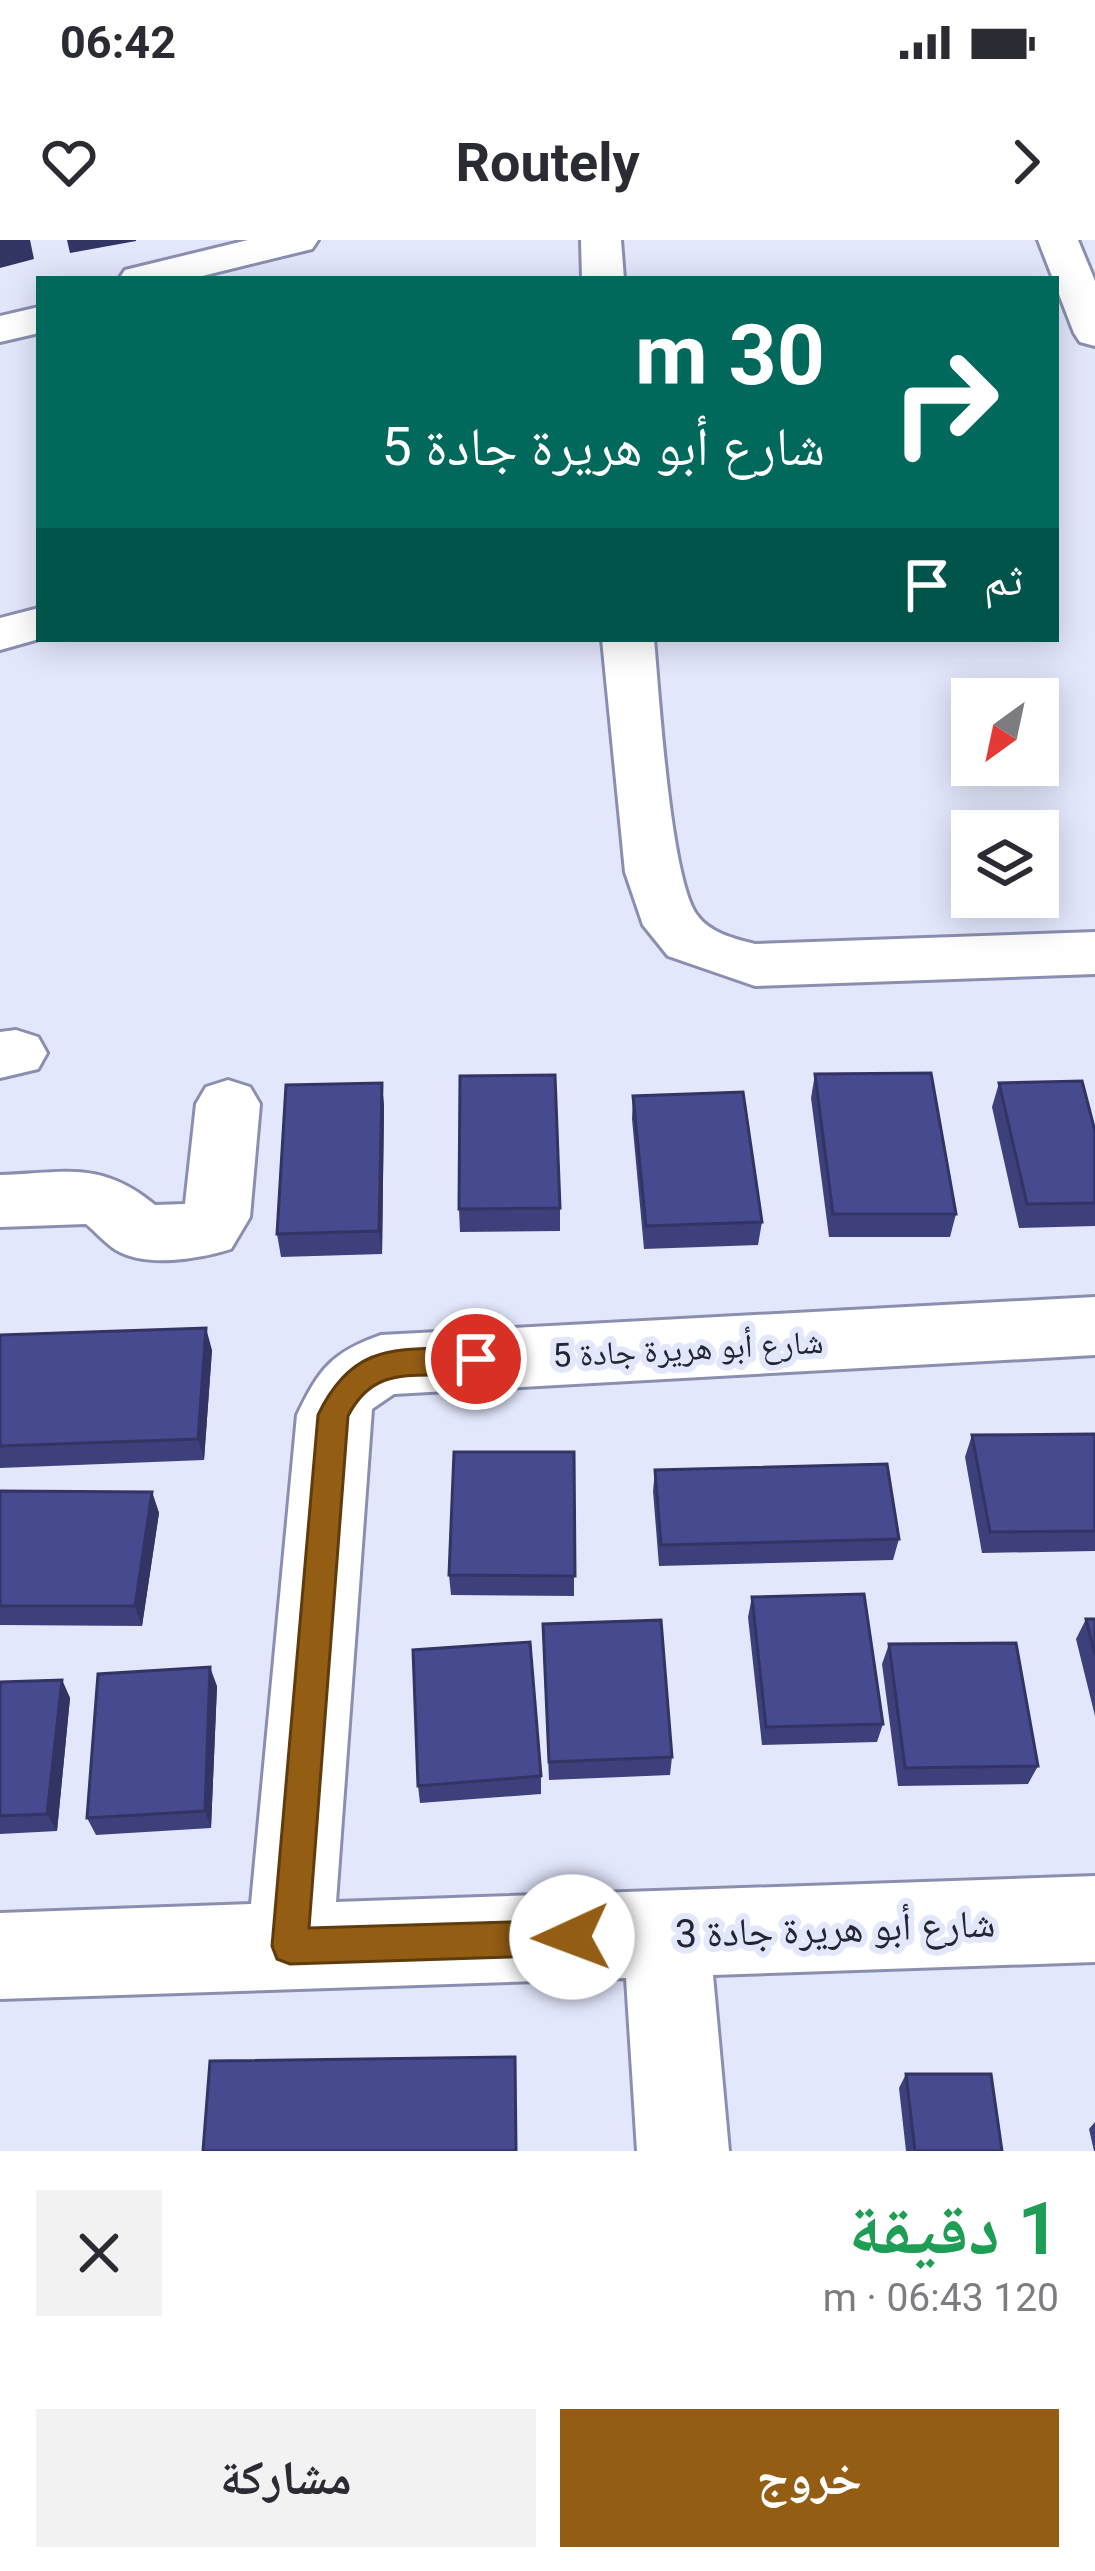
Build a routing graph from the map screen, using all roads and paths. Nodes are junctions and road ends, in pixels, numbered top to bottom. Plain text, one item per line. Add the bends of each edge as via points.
1 (601, 240) edge
2 (1058, 240) edge
3 (316, 244) edge
4 (155, 276) edge
5 (235, 276) edge
6 (603, 276) edge
7 (36, 301) edge
8 (0, 309) edge
9 (36, 321) edge
10 (0, 329) edge
11 (1095, 333) edge
12 (36, 623) edge
13 (0, 634) edge
14 (628, 642) edge
15 (1095, 953) edge
16 (228, 1103) dead end
17 (0, 1201) edge
18 (1095, 1326) edge
19 (1095, 1919) edge
20 (667, 1934) junction
21 (290, 1946) junction
22 (0, 1956) edge
23 (683, 2151) edge

1 - 6 street
2 - 11 street
3 - 4 street
3 - 5 street
7 - 8 street
9 - 10 street
12 - 13 street
14 - 15 street via 655,884 672,925 704,952 754,965
16 - 17 street via 217,1217 207,1229 141,1232 93,1198
18 - 21 street, شارع أبو هريرة جادة 5 via 381,1364 347,1388 333,1415
19 - 20 street, شارع أبو هريرة جادة 3
20 - 21 street, شارع أبو هريرة جادة 3
20 - 23 street
21 - 22 street, شارع أبو هريرة جادة 3

